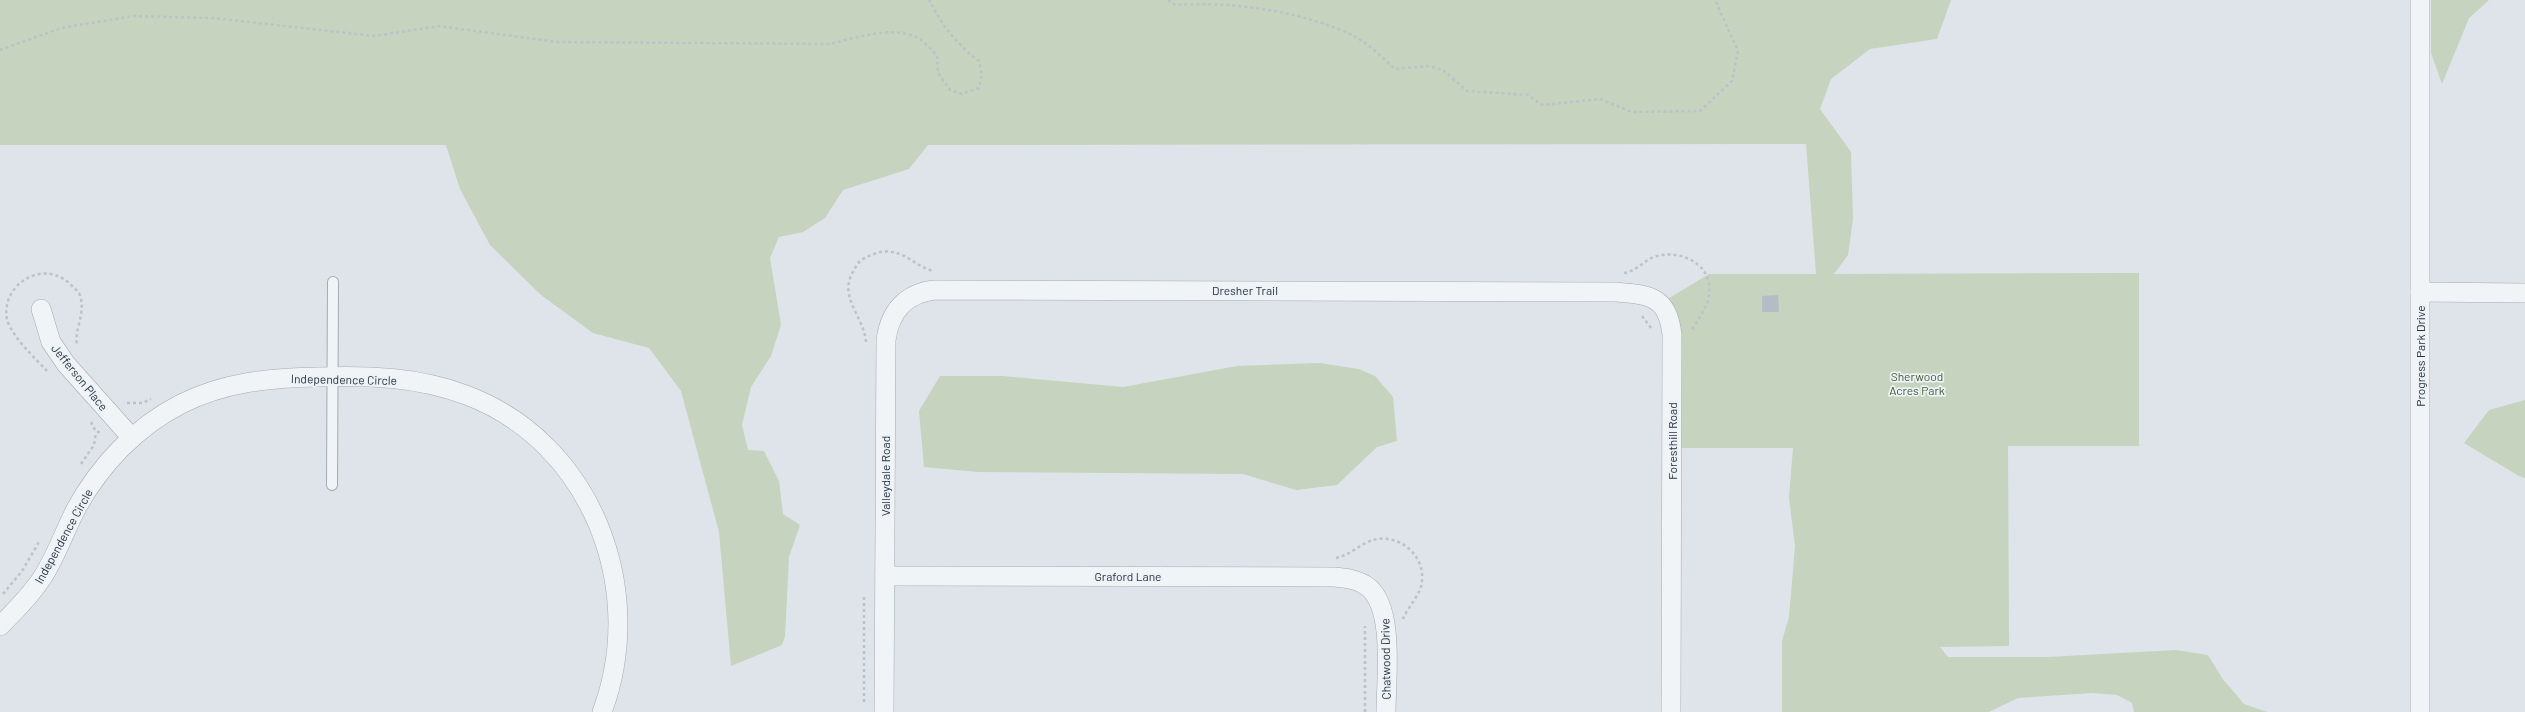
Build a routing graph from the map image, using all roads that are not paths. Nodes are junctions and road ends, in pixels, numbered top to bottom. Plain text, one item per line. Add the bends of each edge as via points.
1 (2420, 0) edge
2 (333, 282) dead end
3 (956, 290) joint
4 (1533, 291) joint
5 (2420, 292) junction
6 (2525, 293) edge
7 (41, 309) dead end
8 (333, 376) junction
9 (132, 438) junction
10 (332, 485) dead end
11 (885, 576) junction
12 (1369, 588) joint
13 (0, 626) edge
14 (602, 712) edge
15 (884, 712) edge
16 (1386, 712) edge
17 (1671, 712) edge
18 (2420, 712) edge

1 - 5 street, Progress Park Drive
2 - 8 lane
3 - 4 street, Dresher Trail
3 - 11 street, Valleydale Road via 925,291 908,298 895,311 887,330
4 - 17 street, Foresthill Road via 1616,292 1650,296 1661,303 1671,323
5 - 6 street
5 - 18 street, Progress Park Drive
7 - 9 street, Jefferson Place via 51,342 66,364
8 - 9 street, Independence Circle via 269,378 223,387 181,404
8 - 10 lane
8 - 14 street, Independence Circle via 433,384 467,395 532,434 567,470 587,499 605,538 617,590 617,660
9 - 13 street, Independence Circle via 111,458 86,492 41,579
11 - 12 street, Graford Lane via 1333,577 1353,580
11 - 15 street, Valleydale Road
12 - 16 street, Chatwood Drive via 1380,602 1383,611

